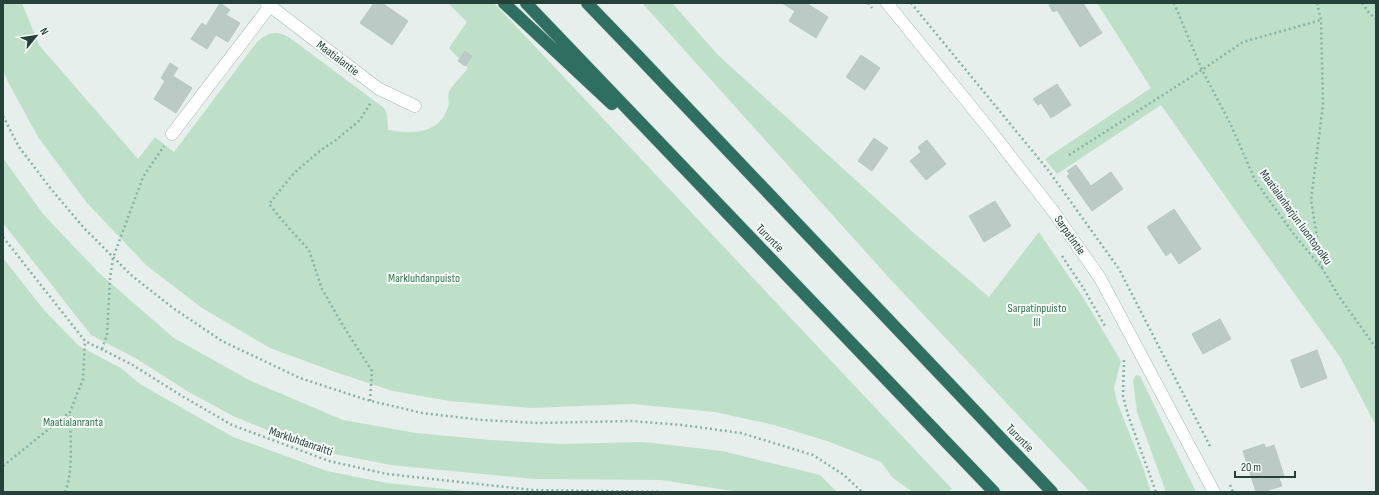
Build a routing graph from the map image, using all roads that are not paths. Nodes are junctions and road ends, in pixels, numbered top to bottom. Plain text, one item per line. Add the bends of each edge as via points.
1 (504, 3) edge
2 (526, 3) edge
3 (587, 3) edge
4 (596, 3) edge
5 (887, 3) edge
6 (268, 4) edge
7 (639, 57) junction
8 (415, 106) dead end
9 (172, 134) road end
10 (717, 203) junction
11 (994, 492) edge
12 (1052, 492) edge
13 (1214, 492) edge

1 - 10 highway
2 - 10 highway, Turuntie
3 - 7 highway, Turuntie
4 - 7 highway
5 - 13 main road, Sarpatintie via 1053,210 1100,278
6 - 8 main road, Maatialantie via 379,90
6 - 9 main road
7 - 12 highway, Turuntie
10 - 11 highway, Turuntie

